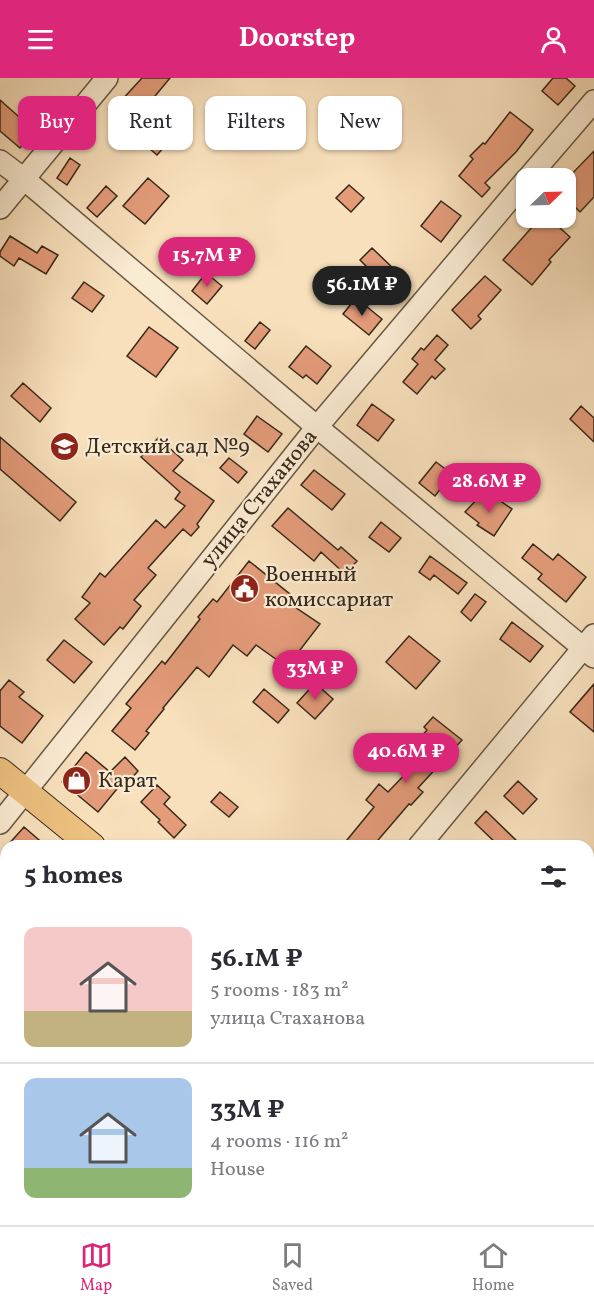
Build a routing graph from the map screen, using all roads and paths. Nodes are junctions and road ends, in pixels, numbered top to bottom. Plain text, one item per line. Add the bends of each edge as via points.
1 (108, 78) edge
2 (594, 101) edge
3 (0, 162) edge
4 (536, 168) edge
5 (24, 179) junction
6 (516, 192) edge
7 (0, 208) edge
8 (317, 428) junction
9 (591, 647) edge
10 (0, 771) edge
11 (26, 793) junction
12 (0, 823) edge
13 (85, 840) edge
14 (424, 840) edge

1 - 5 street
2 - 4 street, улица Стаханова
3 - 5 street
5 - 7 street
5 - 8 street
6 - 8 street, улица Стаханова
8 - 9 street
8 - 11 street, улица Стаханова
9 - 14 street
10 - 11 main road
11 - 12 street, улица Стаханова
11 - 13 main road

